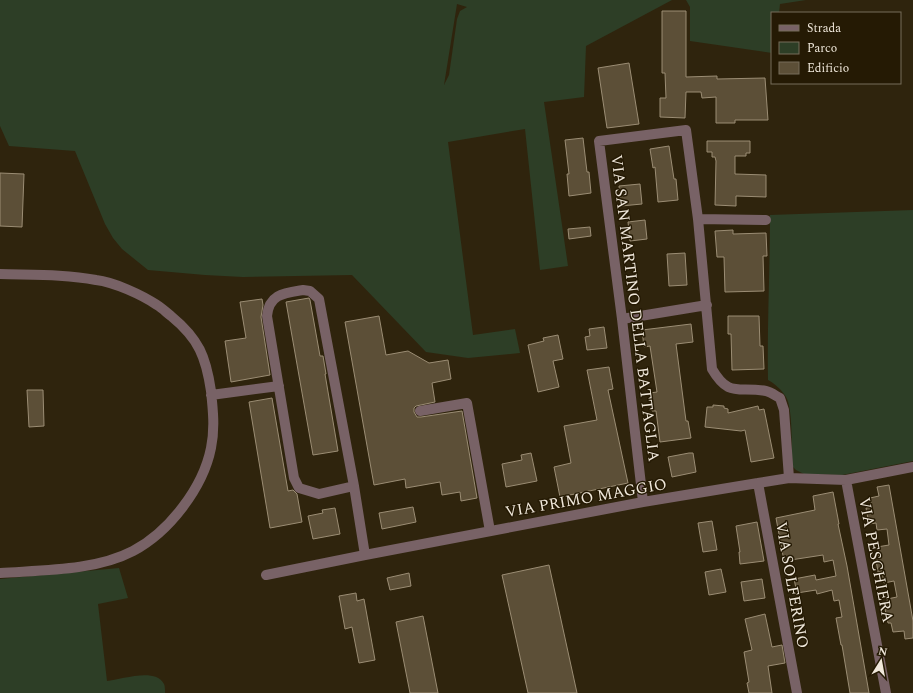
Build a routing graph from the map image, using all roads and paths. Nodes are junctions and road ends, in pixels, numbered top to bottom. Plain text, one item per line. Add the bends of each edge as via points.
1 (698, 219) junction
2 (766, 220) dead end
3 (0, 274) edge
4 (707, 305) junction
5 (622, 319) junction
6 (279, 386) junction
7 (211, 395) junction
8 (420, 411) dead end
9 (913, 467) edge
10 (789, 478) junction
11 (846, 480) junction
12 (758, 483) junction
13 (354, 486) junction
14 (644, 502) junction
15 (490, 531) junction
16 (366, 554) junction
17 (0, 573) edge
18 (266, 575) dead end
19 (797, 693) edge
20 (886, 693) edge

1 - 2 street
1 - 4 street
1 - 5 street, VIA SAN MARTINO DELLA BATTAGLIA via 686,130 599,141
3 - 7 street via 98,280 128,290 158,305 192,335 202,354
4 - 5 street
4 - 10 street via 712,369 719,381 731,389 767,391 780,398 784,410
5 - 14 street, VIA SAN MARTINO DELLA BATTAGLIA
6 - 7 street
6 - 13 street via 294,478 299,488 319,494
6 - 13 street via 267,316 268,307 275,298 287,292 310,291 318,299
7 - 17 street via 214,421 211,448 204,470 181,510 170,523 132,551 109,560 81,567
8 - 15 street via 467,403
9 - 11 street, VIA PRIMO MAGGIO
10 - 11 street, VIA PRIMO MAGGIO
10 - 12 street, VIA PRIMO MAGGIO
11 - 20 street, VIA PESCHIERA
12 - 14 street, VIA PRIMO MAGGIO
12 - 19 street, VIA SOLFERINO
13 - 16 street
14 - 15 street, VIA PRIMO MAGGIO
15 - 16 street, VIA PRIMO MAGGIO
16 - 18 street, VIA PRIMO MAGGIO

